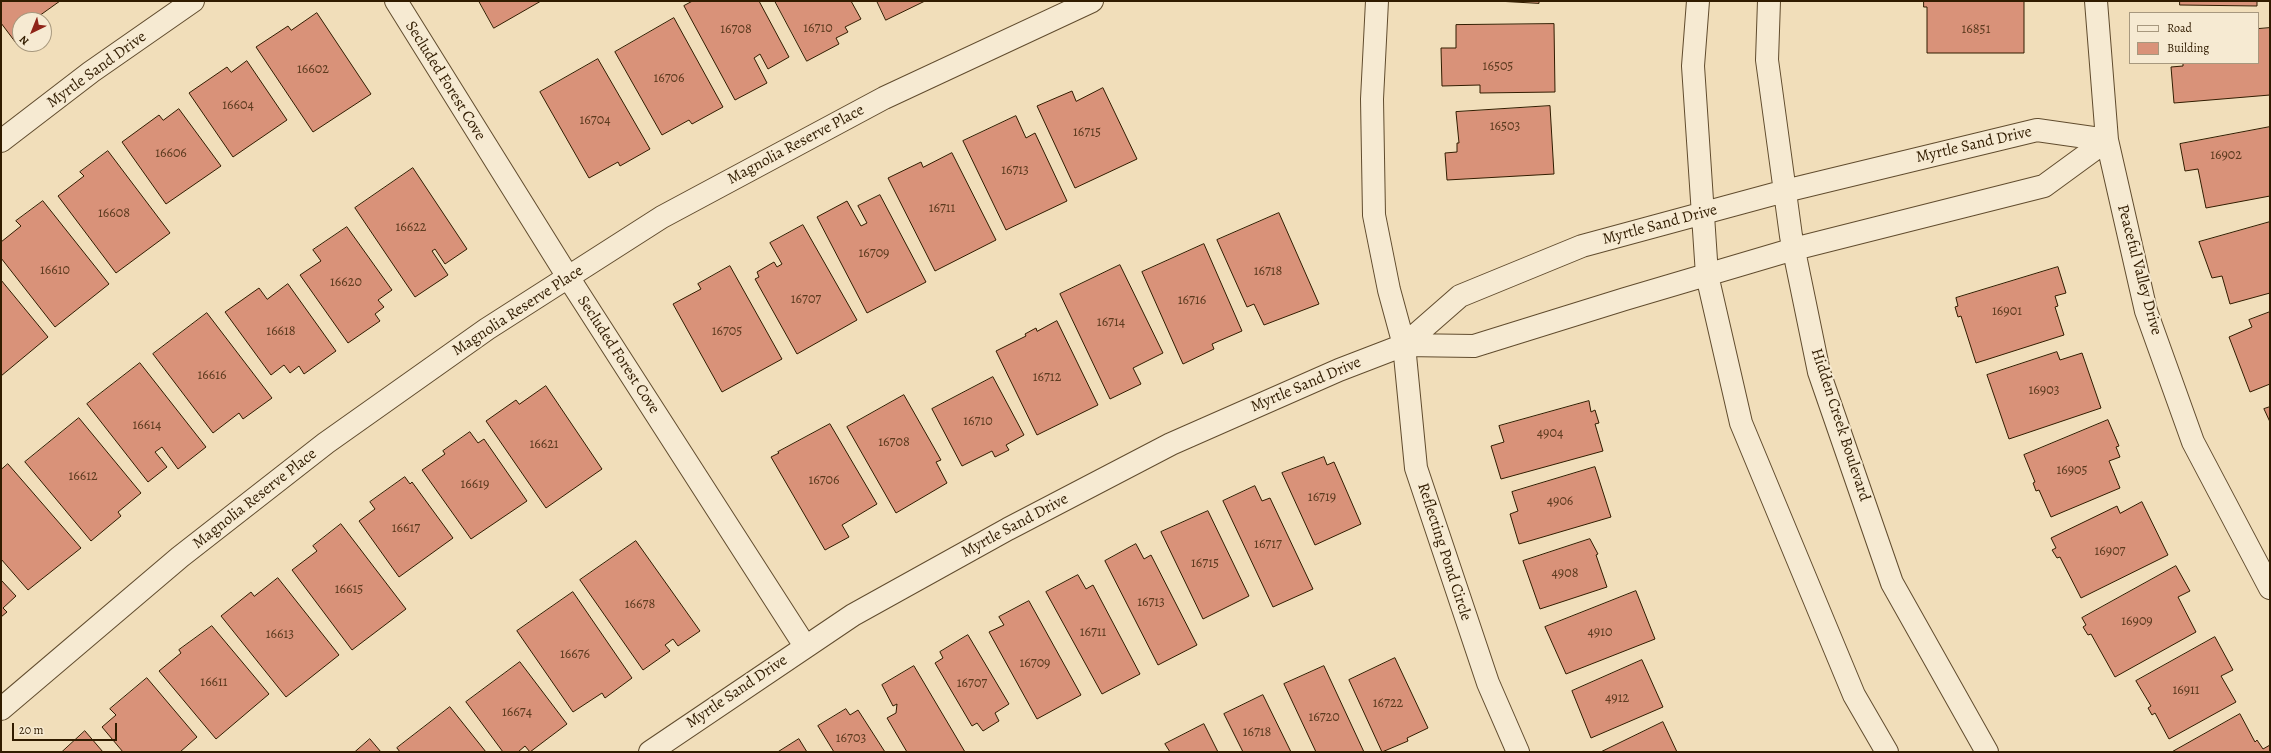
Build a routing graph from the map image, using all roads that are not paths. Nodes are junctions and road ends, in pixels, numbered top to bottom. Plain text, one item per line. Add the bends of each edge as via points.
1 (193, 1) edge
2 (396, 1) edge
3 (1092, 1) edge
4 (1377, 1) edge
5 (1698, 1) edge
6 (1769, 1) edge
7 (2096, 1) edge
8 (2107, 140) junction
9 (1, 141) edge
10 (1785, 191) junction
11 (1703, 214) junction
12 (1794, 249) junction
13 (1707, 275) junction
14 (568, 277) junction
15 (1404, 344) junction
16 (2270, 588) edge
17 (805, 646) junction
18 (1, 709) edge
19 (650, 752) edge
20 (1518, 752) edge
21 (1887, 752) edge
22 (1987, 752) edge

1 - 9 street, Myrtle Sand Drive via 92,72
2 - 14 street, Secluded Forest Cove
3 - 14 street, Magnolia Reserve Place via 884,98 662,217
4 - 15 street via 1372,100 1374,215 1389,290
5 - 11 street via 1693,66
6 - 10 street, Hidden Creek Boulevard via 1766,60
7 - 8 street, Peaceful Valley Drive
8 - 10 street, Myrtle Sand Drive via 2037,130
8 - 12 street, Myrtle Sand Drive via 2044,186
8 - 16 street, Peaceful Valley Drive via 2146,311 2193,442
10 - 11 street, Myrtle Sand Drive
10 - 12 street, Hidden Creek Boulevard
11 - 13 street
11 - 15 street, Myrtle Sand Drive via 1582,246 1460,296
12 - 13 street, Myrtle Sand Drive
12 - 22 street, Hidden Creek Boulevard via 1819,372 1892,583
13 - 15 street, Myrtle Sand Drive via 1474,346
13 - 21 street via 1741,423 1854,695
14 - 17 street, Secluded Forest Cove
14 - 18 street, Magnolia Reserve Place via 487,329 326,443 180,557
15 - 17 street, Myrtle Sand Drive via 1171,444 1008,528 853,615
15 - 20 street, Reflecting Pond Circle via 1416,468 1488,683
17 - 19 street, Myrtle Sand Drive

